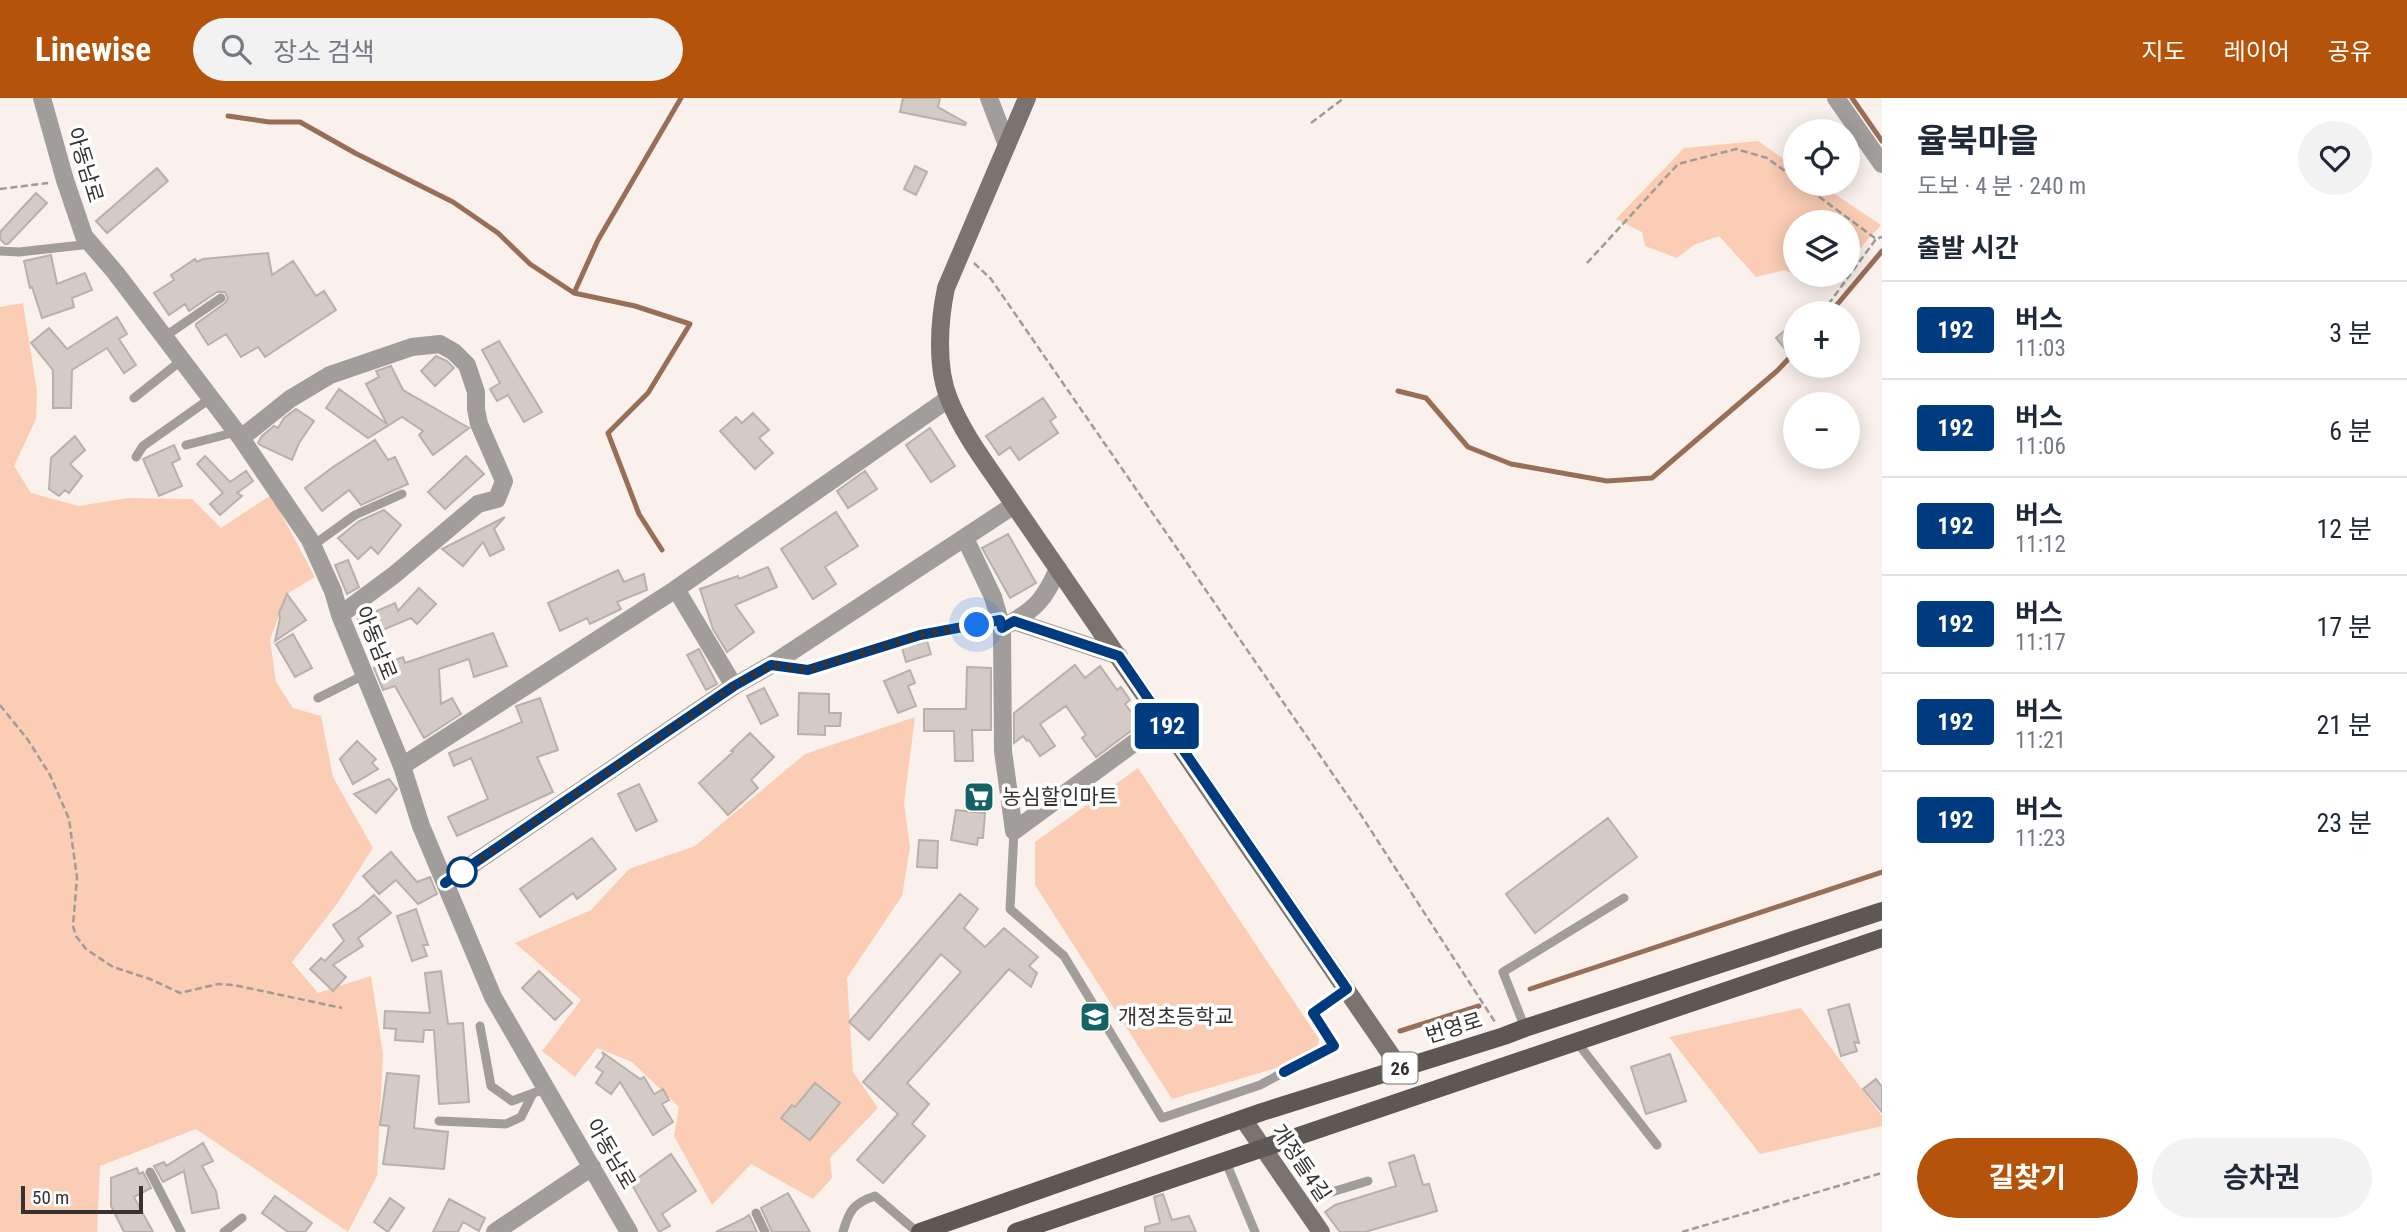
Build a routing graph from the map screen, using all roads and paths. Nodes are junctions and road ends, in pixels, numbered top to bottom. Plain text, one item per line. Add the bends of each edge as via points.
1 (41, 98) edge
2 (989, 98) edge
3 (1027, 98) edge
4 (1344, 98) edge
5 (1836, 98) edge
6 (1311, 123) dead end
7 (1007, 145) junction
8 (1882, 164) edge
9 (1783, 170) edge
10 (65, 180) junction
11 (0, 189) edge
12 (1818, 196) edge
13 (1882, 237) edge
14 (1876, 239) junction
15 (91, 244) junction
16 (0, 251) edge
17 (961, 251) junction
18 (1587, 263) dead end
19 (220, 298) dead end
20 (1831, 301) edge
21 (164, 337) junction
22 (182, 360) junction
23 (134, 398) dead end
24 (211, 398) junction
25 (948, 399) junction
26 (239, 435) junction
27 (186, 445) dead end
28 (136, 457) dead end
29 (402, 494) dead end
30 (1014, 505) junction
31 (965, 538) junction
32 (312, 546) junction
33 (1058, 569) junction
34 (676, 589) junction
35 (340, 615) junction
36 (1006, 623) junction
37 (1119, 656) junction
38 (771, 665) junction
39 (364, 675) junction
40 (734, 686) junction
41 (318, 698) dead end
42 (0, 705) edge
43 (1164, 721) junction
44 (402, 766) junction
45 (1014, 831) junction
46 (445, 883) junction
47 (1625, 898) dead end
48 (1882, 911) edge
49 (1882, 938) edge
50 (1347, 989) junction
51 (342, 1008) dead end
52 (480, 1026) dead end
53 (1525, 1028) junction
54 (1504, 1036) junction
55 (1577, 1041) junction
56 (1400, 1068) junction
57 (540, 1090) junction
58 (1243, 1119) junction
59 (439, 1121) dead end
60 (1284, 1140) junction
61 (1657, 1145) dead end
62 (1262, 1147) junction
63 (1225, 1160) junction
64 (592, 1167) junction
65 (150, 1171) dead end
66 (1882, 1174) edge
67 (1368, 1181) dead end
68 (756, 1213) dead end
69 (242, 1218) dead end
70 (181, 1232) edge
71 (224, 1232) edge
72 (495, 1232) edge
73 (629, 1232) edge
74 (765, 1232) edge
75 (843, 1232) edge
76 (918, 1232) edge
77 (1016, 1232) edge
78 (1255, 1232) edge
79 (1321, 1232) edge
80 (1682, 1232) edge

1 - 10 street, 아동남로
2 - 7 street
3 - 7 street
4 - 6 path
5 - 8 street
7 - 17 street
9 - 18 path via 1767,158 1736,149 1678,164
10 - 11 path
10 - 15 street, 아동남로
12 - 14 path
13 - 14 path
14 - 20 path
15 - 16 lane
15 - 21 street, 아동남로
17 - 25 street via 940,316
17 - 54 path via 991,279 1359,812
19 - 21 lane
21 - 22 street, 아동남로
22 - 23 lane
22 - 24 street, 아동남로
24 - 26 street, 아동남로
24 - 28 lane via 143,446
25 - 30 street
25 - 34 street
26 - 27 lane
26 - 32 street, 아동남로
26 - 35 street via 330,375 412,347 440,344 467,365 479,424 504,481 497,499 478,505
29 - 32 lane via 355,515
30 - 31 street
30 - 33 street
31 - 36 street
31 - 38 street
32 - 35 street, 아동남로
33 - 36 street via 1048,592 1030,612
33 - 37 street
34 - 40 street
34 - 44 street
35 - 39 street, 아동남로
36 - 37 street
36 - 38 lane via 920,635 808,670
36 - 45 street via 1003,751
37 - 43 street
38 - 40 street
39 - 41 lane
39 - 44 street, 아동남로
40 - 46 street
42 - 51 path via 50,775 69,819 77,878 73,926 86,949 113,967 180,993 234,985
43 - 45 street
43 - 50 street
44 - 46 street, 아동남로
45 - 50 lane via 1010,909 1064,957 1162,1118 1260,1085 1334,1046 1313,1013
46 - 57 street, 아동남로
47 - 53 lane via 1503,972
48 - 53 main road, 번영로 / 26
49 - 55 main road, 26
50 - 56 street
52 - 57 lane via 491,1086 512,1101
53 - 54 main road, 번영로 / 26
54 - 56 main road, 번영로 / 26
55 - 60 main road, 26
55 - 61 lane
56 - 58 main road, 번영로 / 26
57 - 59 lane via 521,1117 506,1124
57 - 64 street, 아동남로
58 - 62 street, 개정들4길
58 - 76 main road, 번영로 / 26
60 - 62 main road, 26
60 - 67 lane via 1322,1195
62 - 63 main road, 26
62 - 79 street, 개정들4길
63 - 77 main road, 26
63 - 78 lane
64 - 72 street
64 - 73 street, 아동남로
65 - 70 lane
66 - 80 path
68 - 74 lane
69 - 71 lane
75 - 76 lane via 858,1202 875,1196

